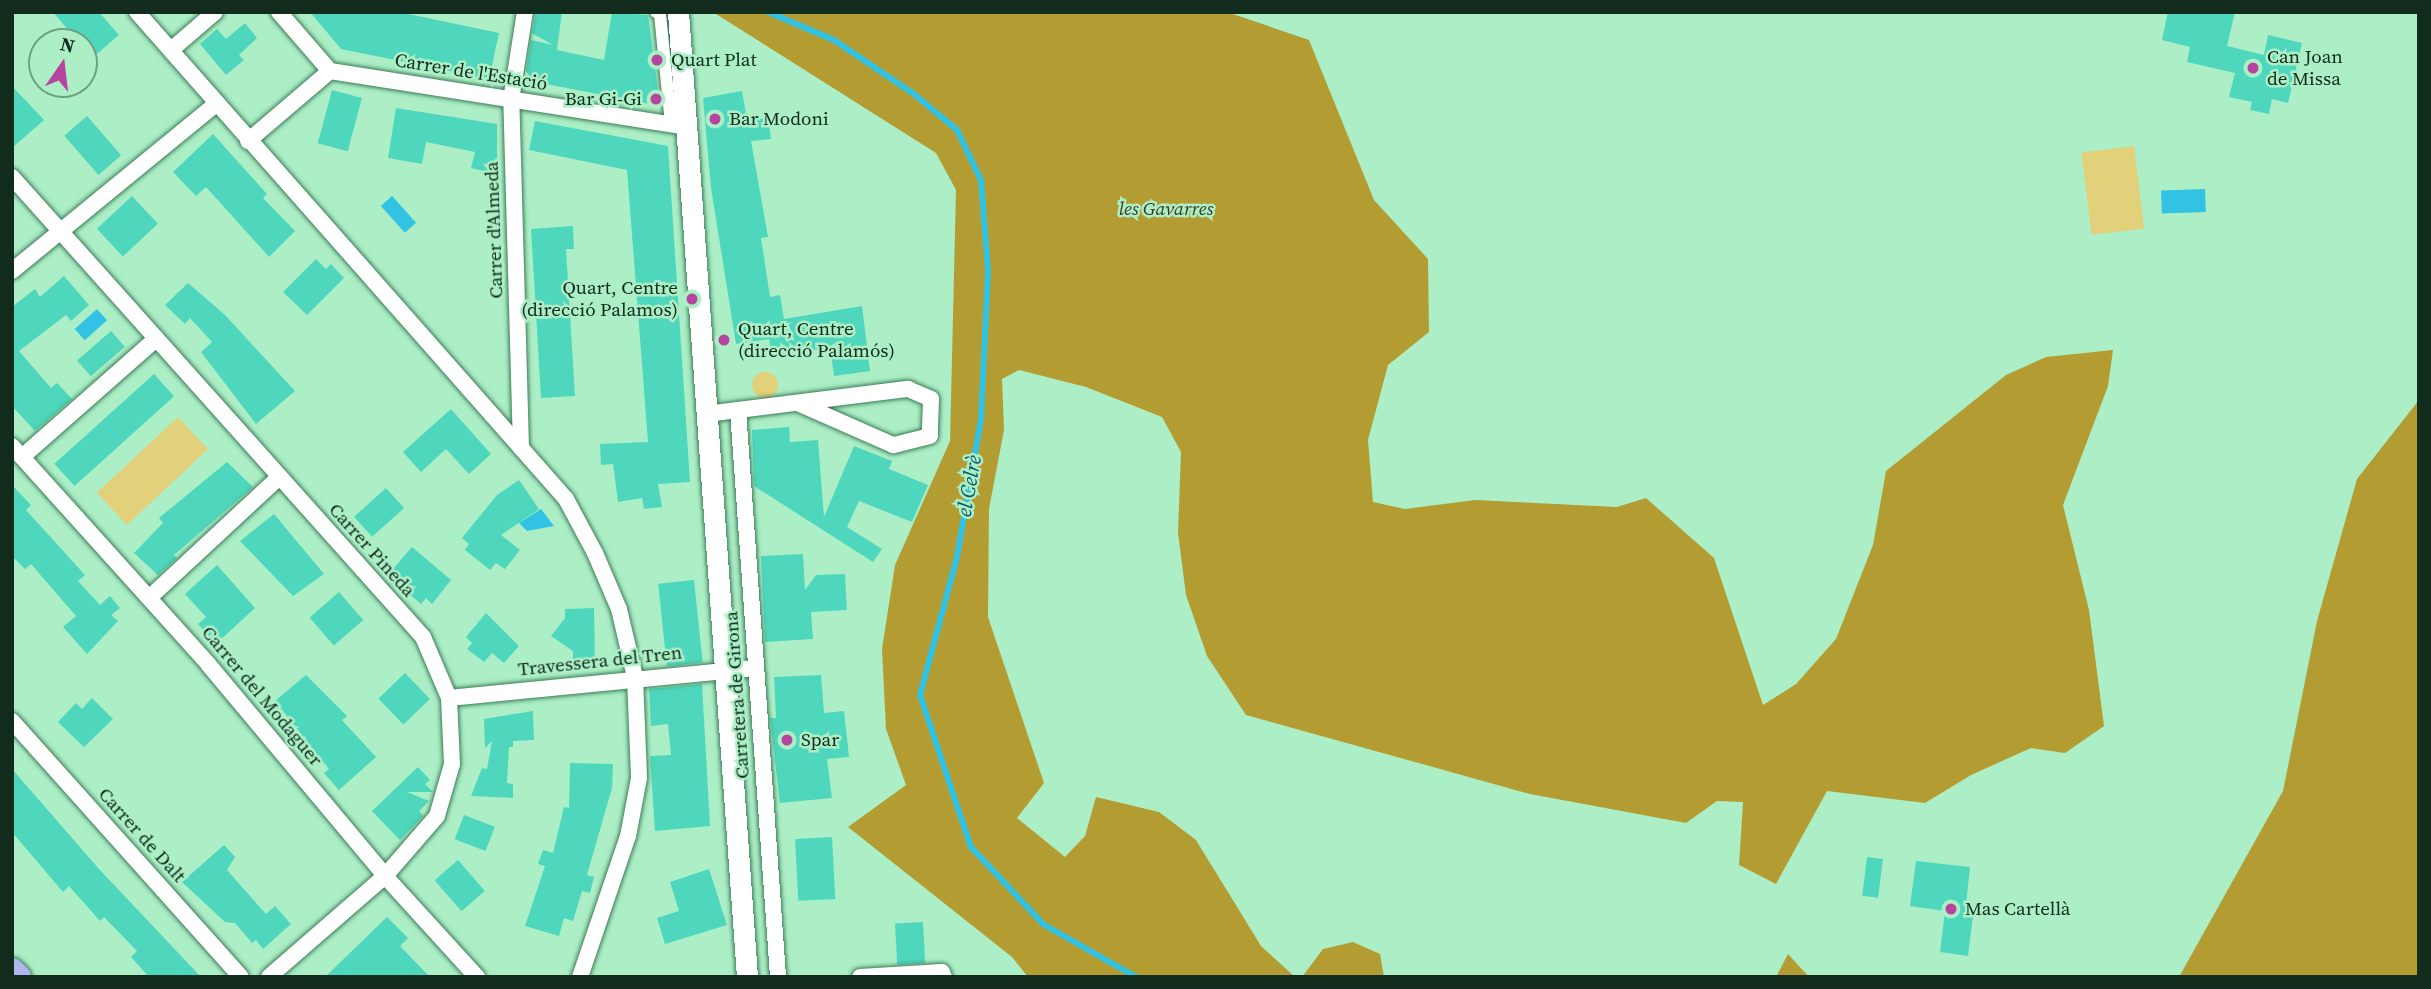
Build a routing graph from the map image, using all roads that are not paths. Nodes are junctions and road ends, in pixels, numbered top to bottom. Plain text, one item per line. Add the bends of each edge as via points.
1 (137, 12) edge
2 (215, 12) edge
3 (279, 12) edge
4 (525, 12) edge
5 (656, 12) edge
6 (678, 12) edge
7 (171, 50) junction
8 (330, 71) junction
9 (511, 100) junction
10 (217, 103) junction
11 (679, 126) junction
12 (248, 141) junction
13 (12, 177) edge
14 (60, 231) junction
15 (12, 271) edge
16 (156, 339) junction
17 (800, 404) junction
18 (738, 410) junction
19 (706, 414) junction
20 (521, 448) junction
21 (17, 451) edge
22 (279, 477) junction
23 (149, 598) junction
24 (756, 668) junction
25 (725, 670) junction
26 (635, 677) junction
27 (449, 698) junction
28 (12, 721) edge
29 (385, 876) junction
30 (12, 970) edge
31 (943, 975) edge
32 (19, 977) edge
33 (241, 977) edge
34 (269, 977) edge
35 (477, 977) edge
36 (580, 977) edge
37 (747, 977) edge
38 (778, 977) edge
39 (860, 977) edge

1 - 7 street
2 - 7 street
3 - 8 street
4 - 9 street, Carrer d'Almeda
5 - 11 street via 660,13
6 - 11 main road
7 - 10 street
8 - 9 street, Carrer de l'Estació
8 - 12 street
9 - 11 street, Carrer de l'Estació
9 - 20 street, Carrer d'Almeda
10 - 12 street
10 - 14 street
11 - 19 main road
12 - 20 street
13 - 14 street, Carrer Pineda
14 - 15 street
14 - 16 street, Carrer Pineda
16 - 21 street
16 - 22 street, Carrer Pineda
17 - 17 street via 908,389 931,399 930,436 893,445
17 - 18 street
18 - 19 street
18 - 24 street, Carretera de Girona
19 - 25 main road
20 - 26 street via 566,499 595,553 619,609
21 - 23 street, Carrer del Modaguer
22 - 23 street
22 - 27 street, Carrer Pineda via 423,637
23 - 29 street, Carrer del Modaguer
24 - 25 street, Travessera del Tren
24 - 38 street, Carretera de Girona
25 - 26 street, Travessera del Tren
25 - 37 main road
26 - 27 street, Travessera del Tren
26 - 36 street via 639,778 628,836
27 - 29 street, Carrer Pineda via 452,764 437,816
28 - 33 street, Carrer de Dalt
29 - 34 street, Carrer Pineda
29 - 35 street, Carrer del Modaguer
30 - 32 main road
31 - 39 street

